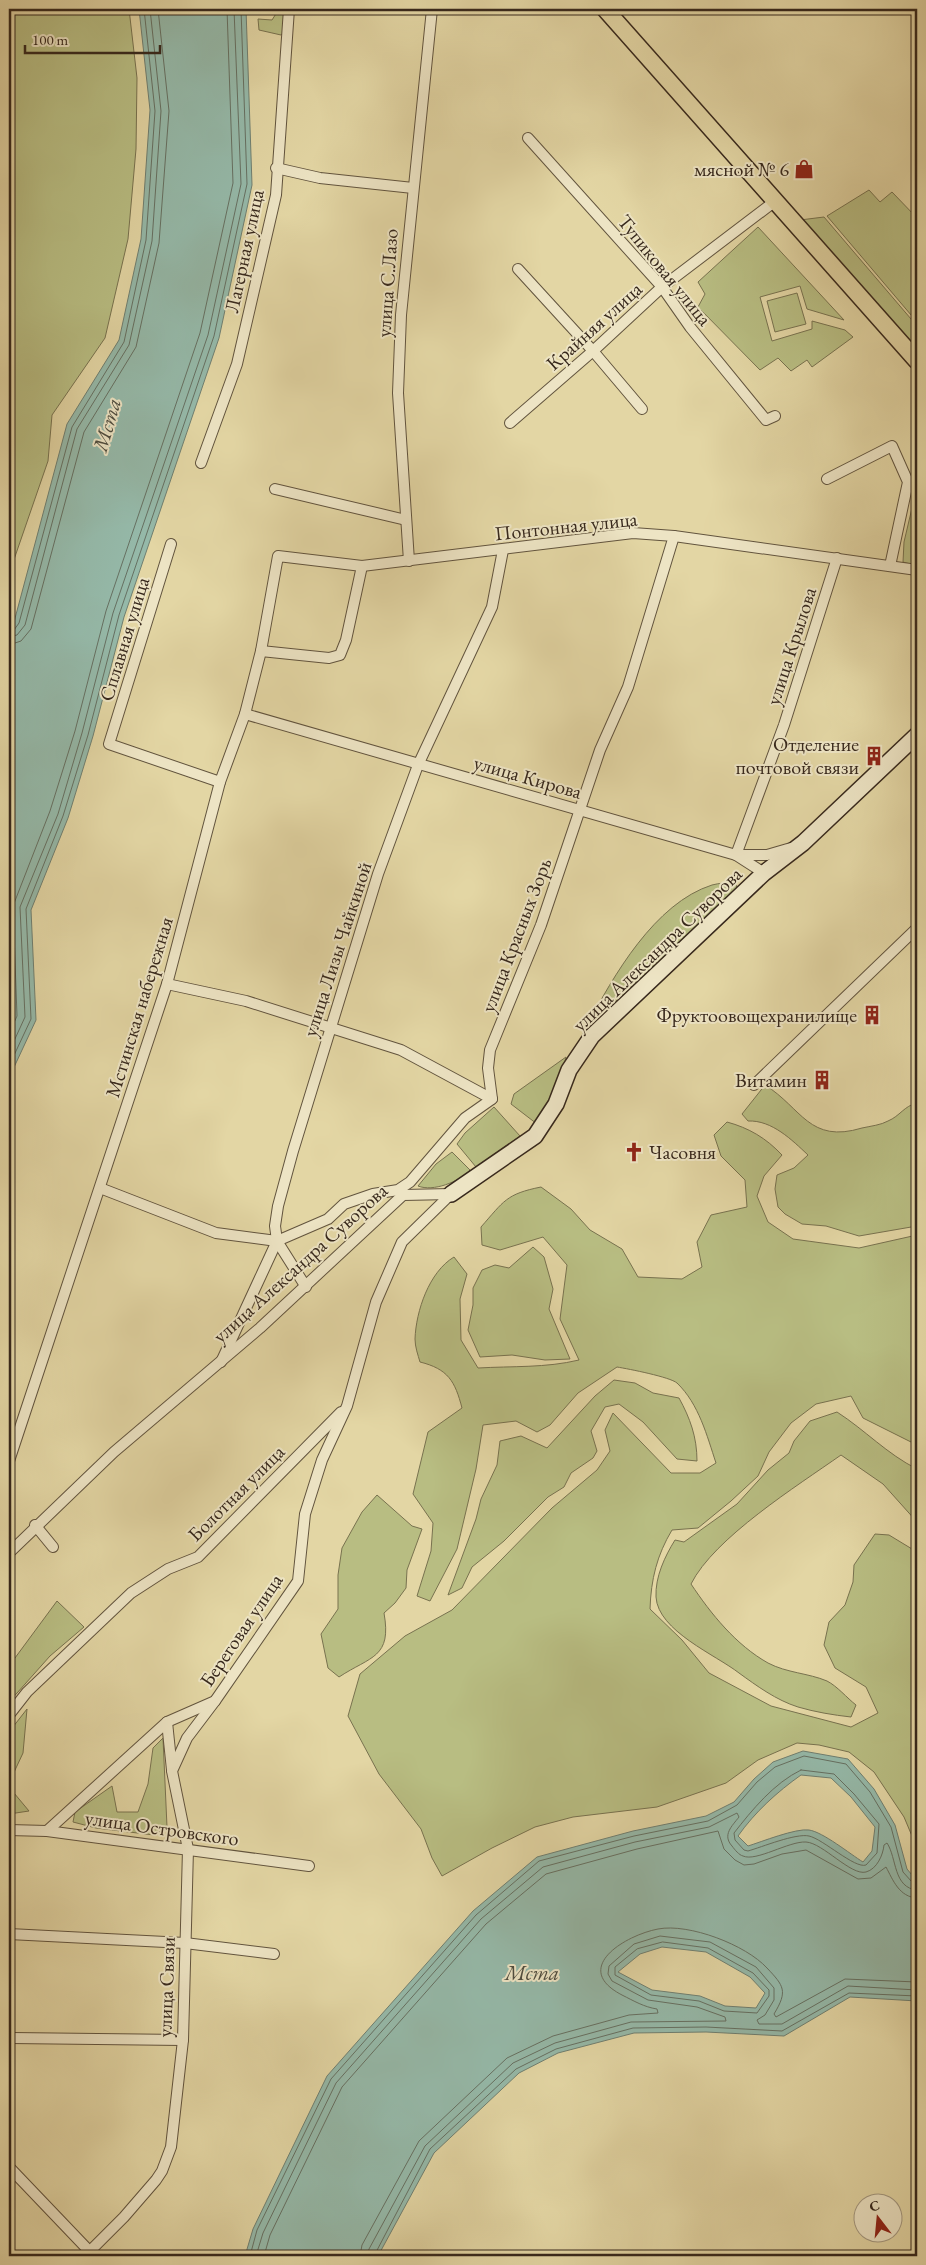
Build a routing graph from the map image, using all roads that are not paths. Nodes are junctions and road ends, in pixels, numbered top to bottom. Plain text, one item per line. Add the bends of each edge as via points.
1 (290, 9) edge
2 (432, 9) edge
3 (605, 9) edge
4 (528, 138) dead end
5 (276, 168) junction
6 (413, 188) junction
7 (774, 202) junction
8 (518, 269) dead end
9 (662, 287) junction
10 (593, 352) junction
11 (917, 361) edge
12 (642, 409) dead end
13 (775, 416) dead end
14 (510, 423) dead end
15 (201, 463) dead end
16 (827, 479) dead end
17 (276, 489) dead end
18 (406, 520) junction
19 (674, 536) junction
20 (171, 544) dead end
21 (503, 550) junction
22 (278, 556) joint
23 (837, 558) junction
24 (409, 561) junction
25 (362, 566) junction
26 (890, 566) junction
27 (917, 570) edge
28 (261, 651) junction
29 (245, 714) junction
30 (917, 735) edge
31 (418, 764) junction
32 (220, 782) junction
33 (581, 811) junction
34 (803, 843) junction
35 (736, 855) junction
36 (764, 873) junction
37 (917, 928) edge
38 (167, 984) junction
39 (330, 1026) junction
40 (754, 1085) dead end
41 (492, 1100) junction
42 (100, 1188) junction
43 (451, 1194) junction
44 (277, 1240) junction
45 (306, 1287) junction
46 (221, 1362) junction
47 (347, 1406) junction
48 (9, 1461) edge
49 (35, 1525) junction
50 (53, 1547) dead end
51 (9, 1552) edge
52 (215, 1701) junction
53 (9, 1715) edge
54 (167, 1722) junction
55 (172, 1771) junction
56 (9, 1830) edge
57 (47, 1831) junction
58 (188, 1849) junction
59 (310, 1866) dead end
60 (9, 1934) edge
61 (185, 1943) junction
62 (274, 1954) dead end
63 (11, 2038) dead end
64 (182, 2040) junction
65 (9, 2167) edge
66 (89, 2255) edge

1 - 5 street, Лагерная улица
2 - 6 street, улица С.Лазо
3 - 7 main road
4 - 9 street, Тупиковая улица
5 - 6 street via 320,178
5 - 15 street, Лагерная улица via 276,195 236,364
6 - 18 street, улица С.Лазо via 401,315 398,393
7 - 9 street, Крайняя улица
7 - 11 main road
8 - 10 street
9 - 10 street, Крайняя улица
9 - 13 street, Тупиковая улица via 690,327 766,420
10 - 12 street
10 - 14 street, Крайняя улица
16 - 26 street via 892,446 908,482
17 - 18 street
18 - 24 street, улица С.Лазо
19 - 21 street, Понтонная улица via 633,533
19 - 23 street, Понтонная улица
19 - 33 street, улица Красных Зорь via 628,687 600,750
20 - 32 street, Сплавная улица via 109,744
21 - 24 street, Понтонная улица
21 - 31 street, улица Лизы Чайкиной via 492,607
22 - 25 street, Понтонная улица
22 - 28 street, Мстинская набережная
23 - 26 street, Понтонная улица
23 - 35 street, улица Крылова via 784,725
24 - 25 street, Понтонная улица
25 - 28 street via 340,655 329,658
26 - 27 street, Понтонная улица
28 - 29 street, Мстинская набережная
29 - 31 street, улица Кирова
29 - 32 street, Мстинская набережная
30 - 34 street, улица Александра Суворова
31 - 33 street, улица Кирова
31 - 39 street, улица Лизы Чайкиной via 378,874
32 - 38 street, Мстинская набережная
33 - 35 street, улица Кирова
33 - 41 street, улица Красных Зорь via 541,925 490,1050 488,1068
34 - 35 street, улица Кирова via 767,854
34 - 36 street, улица Александра Суворова
35 - 36 street
36 - 43 street, улица Александра Суворова via 592,1036 569,1070 556,1104 535,1136
37 - 40 street
38 - 39 street via 246,1001
38 - 42 street, Мстинская набережная
39 - 41 street via 401,1050
39 - 44 street, улица Лизы Чайкиной via 278,1206
41 - 44 street via 466,1118 410,1182 398,1190 344,1204 328,1219
42 - 44 street via 216,1233
42 - 48 street, Мстинская набережная
43 - 45 street, улица Александра Суворова via 403,1195
43 - 47 street, Береговая улица via 402,1242 376,1302
44 - 45 street
44 - 46 street, улица Лизы Чайкиной
45 - 46 street, улица Александра Суворова
46 - 49 street, улица Александра Суворова via 114,1452
47 - 52 street, Береговая улица via 322,1460 305,1514 298,1581
47 - 53 street, Болотная улица via 198,1557 168,1569 131,1593 27,1692
49 - 50 street
49 - 51 street, улица Александра Суворова
52 - 54 street, Береговая улица
52 - 55 street via 187,1738
54 - 55 street, улица Связи
54 - 57 street, Береговая улица
55 - 58 street, улица Связи
56 - 57 street, улица Островского
57 - 58 street, улица Островского
58 - 59 street, улица Островского
58 - 61 street, улица Связи
60 - 61 street
61 - 62 street
61 - 64 street, улица Связи
63 - 64 street
64 - 66 street, улица Связи via 174,2127 162,2171
65 - 66 street

